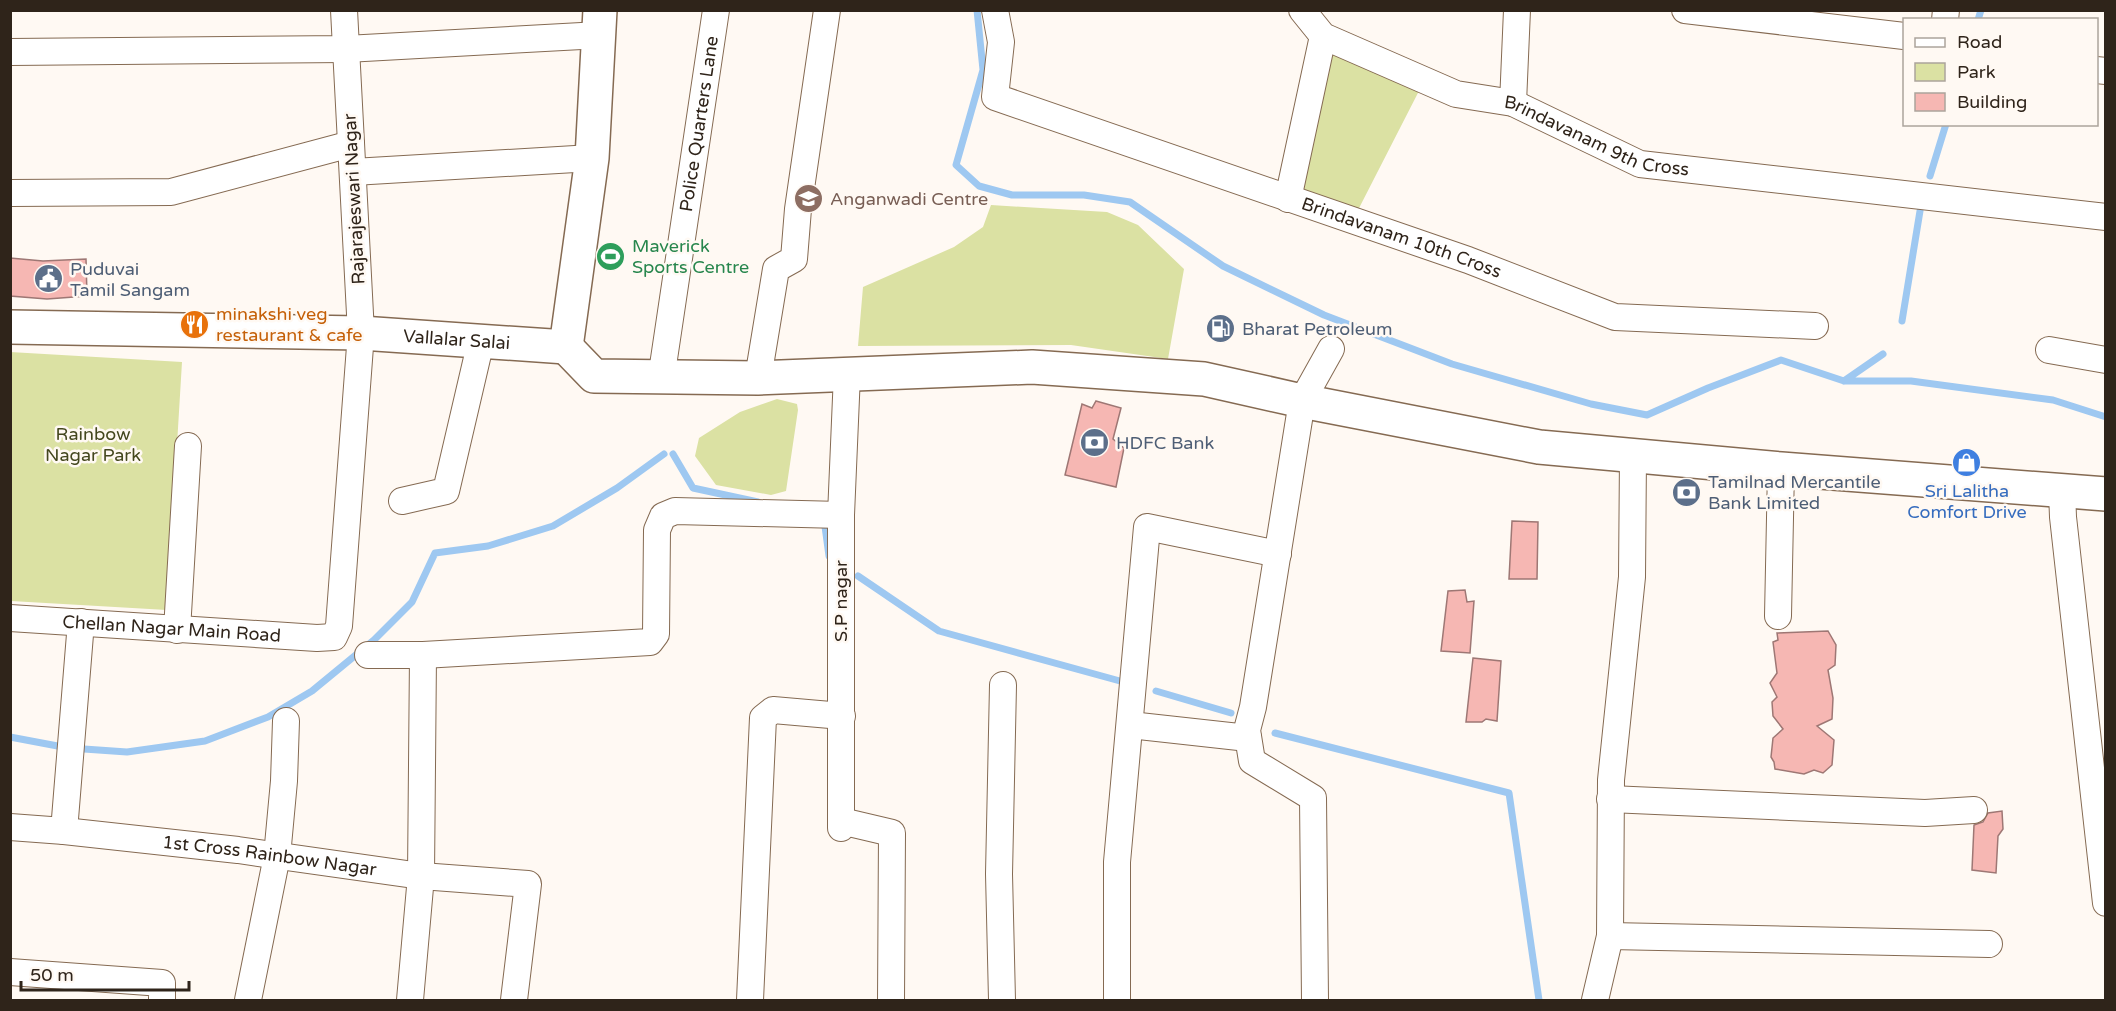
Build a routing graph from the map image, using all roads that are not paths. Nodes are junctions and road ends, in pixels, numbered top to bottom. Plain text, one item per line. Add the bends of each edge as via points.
1 (344, 10) edge
2 (716, 10) edge
3 (827, 10) edge
4 (995, 10) edge
5 (1302, 10) edge
6 (1517, 10) edge
7 (1685, 10) edge
8 (600, 23) edge
9 (1323, 36) junction
10 (1903, 36) edge
11 (346, 49) junction
12 (10, 51) edge
13 (1513, 103) junction
14 (351, 144) junction
15 (592, 158) junction
16 (353, 172) junction
17 (10, 193) edge
18 (1288, 199) junction
19 (2106, 217) edge
20 (1815, 326) dead end
21 (10, 327) edge
22 (361, 333) junction
23 (481, 341) junction
24 (566, 347) junction
25 (1331, 349) dead end
26 (2049, 350) dead end
27 (2106, 360) edge
28 (847, 374) junction
29 (758, 378) junction
30 (661, 379) junction
31 (1302, 401) junction
32 (188, 446) dead end
33 (1633, 456) junction
34 (1781, 469) junction
35 (2062, 490) junction
36 (2106, 494) edge
37 (402, 501) dead end
38 (841, 515) junction
39 (1278, 554) junction
40 (1778, 616) dead end
41 (10, 618) edge
42 (81, 622) junction
43 (177, 630) junction
44 (334, 636) joint
45 (368, 655) dead end
46 (423, 655) junction
47 (1004, 685) dead end
48 (842, 716) junction
49 (286, 721) dead end
50 (1130, 725) junction
51 (1248, 738) junction
52 (1610, 799) junction
53 (1974, 810) dead end
54 (10, 827) edge
55 (64, 831) junction
56 (277, 856) junction
57 (421, 876) junction
58 (2106, 903) edge
59 (1610, 936) junction
60 (1989, 944) dead end
61 (10, 972) edge
62 (162, 1000) edge
63 (248, 1000) edge
64 (410, 1000) edge
65 (514, 1000) edge
66 (750, 1000) edge
67 (891, 1000) edge
68 (1002, 1000) edge
69 (1117, 1000) edge
70 (1315, 1000) edge
71 (1595, 1000) edge

1 - 11 street, Rajarajeswari Nagar
2 - 30 street, Police Quarters Lane
3 - 29 street via 794,259 776,269
4 - 18 street, Brindavanam 10th Cross via 1001,42 995,97
5 - 9 street, Brindavanam 9th Cross
6 - 13 street
7 - 10 street
8 - 11 street
8 - 15 street
9 - 13 street, Brindavanam 9th Cross via 1456,94
9 - 18 street
11 - 12 street
11 - 14 street, Rajarajeswari Nagar
13 - 19 street, Brindavanam 9th Cross via 1640,164
14 - 16 street, Rajarajeswari Nagar
14 - 17 street via 171,192
15 - 16 street
15 - 24 street
16 - 22 street, Rajarajeswari Nagar
18 - 20 street, Brindavanam 10th Cross via 1468,260 1616,317
21 - 22 street, Vallalar Salai
22 - 23 street, Vallalar Salai
22 - 44 street, Rajarajeswari Nagar via 339,626
23 - 24 street, Vallalar Salai
23 - 37 street via 446,491
24 - 30 street via 594,376
25 - 31 street
26 - 27 street
28 - 29 street
28 - 31 street via 1032,367 1204,379
28 - 38 street, S.P nagar
29 - 30 street
31 - 33 street via 1539,447
31 - 39 street
32 - 43 street
33 - 34 street
33 - 52 street via 1632,577
34 - 35 street
34 - 40 street
35 - 36 street
35 - 58 street
38 - 46 street via 675,511 663,516 657,530 656,634 650,642
38 - 48 street, S.P nagar
39 - 50 street via 1147,527
39 - 51 street
41 - 42 street, Chellan Nagar Main Road
42 - 43 street, Chellan Nagar Main Road
42 - 55 street
43 - 44 street, Chellan Nagar Main Road
45 - 46 street
46 - 57 street
47 - 68 street via 999,874
48 - 66 street via 773,710 763,718
48 - 67 street, S.P nagar via 841,824 892,832
49 - 56 street
50 - 51 street
50 - 69 street via 1117,862
51 - 70 street via 1251,761 1312,798
52 - 53 street via 1925,813
52 - 59 street
54 - 55 street, 1st Cross Rainbow Nagar
55 - 56 street, 1st Cross Rainbow Nagar
56 - 57 street, 1st Cross Rainbow Nagar
56 - 63 street
57 - 64 street
57 - 65 street, 1st Cross Rainbow Nagar via 528,884
59 - 60 street
59 - 71 street
61 - 62 street via 162,983

